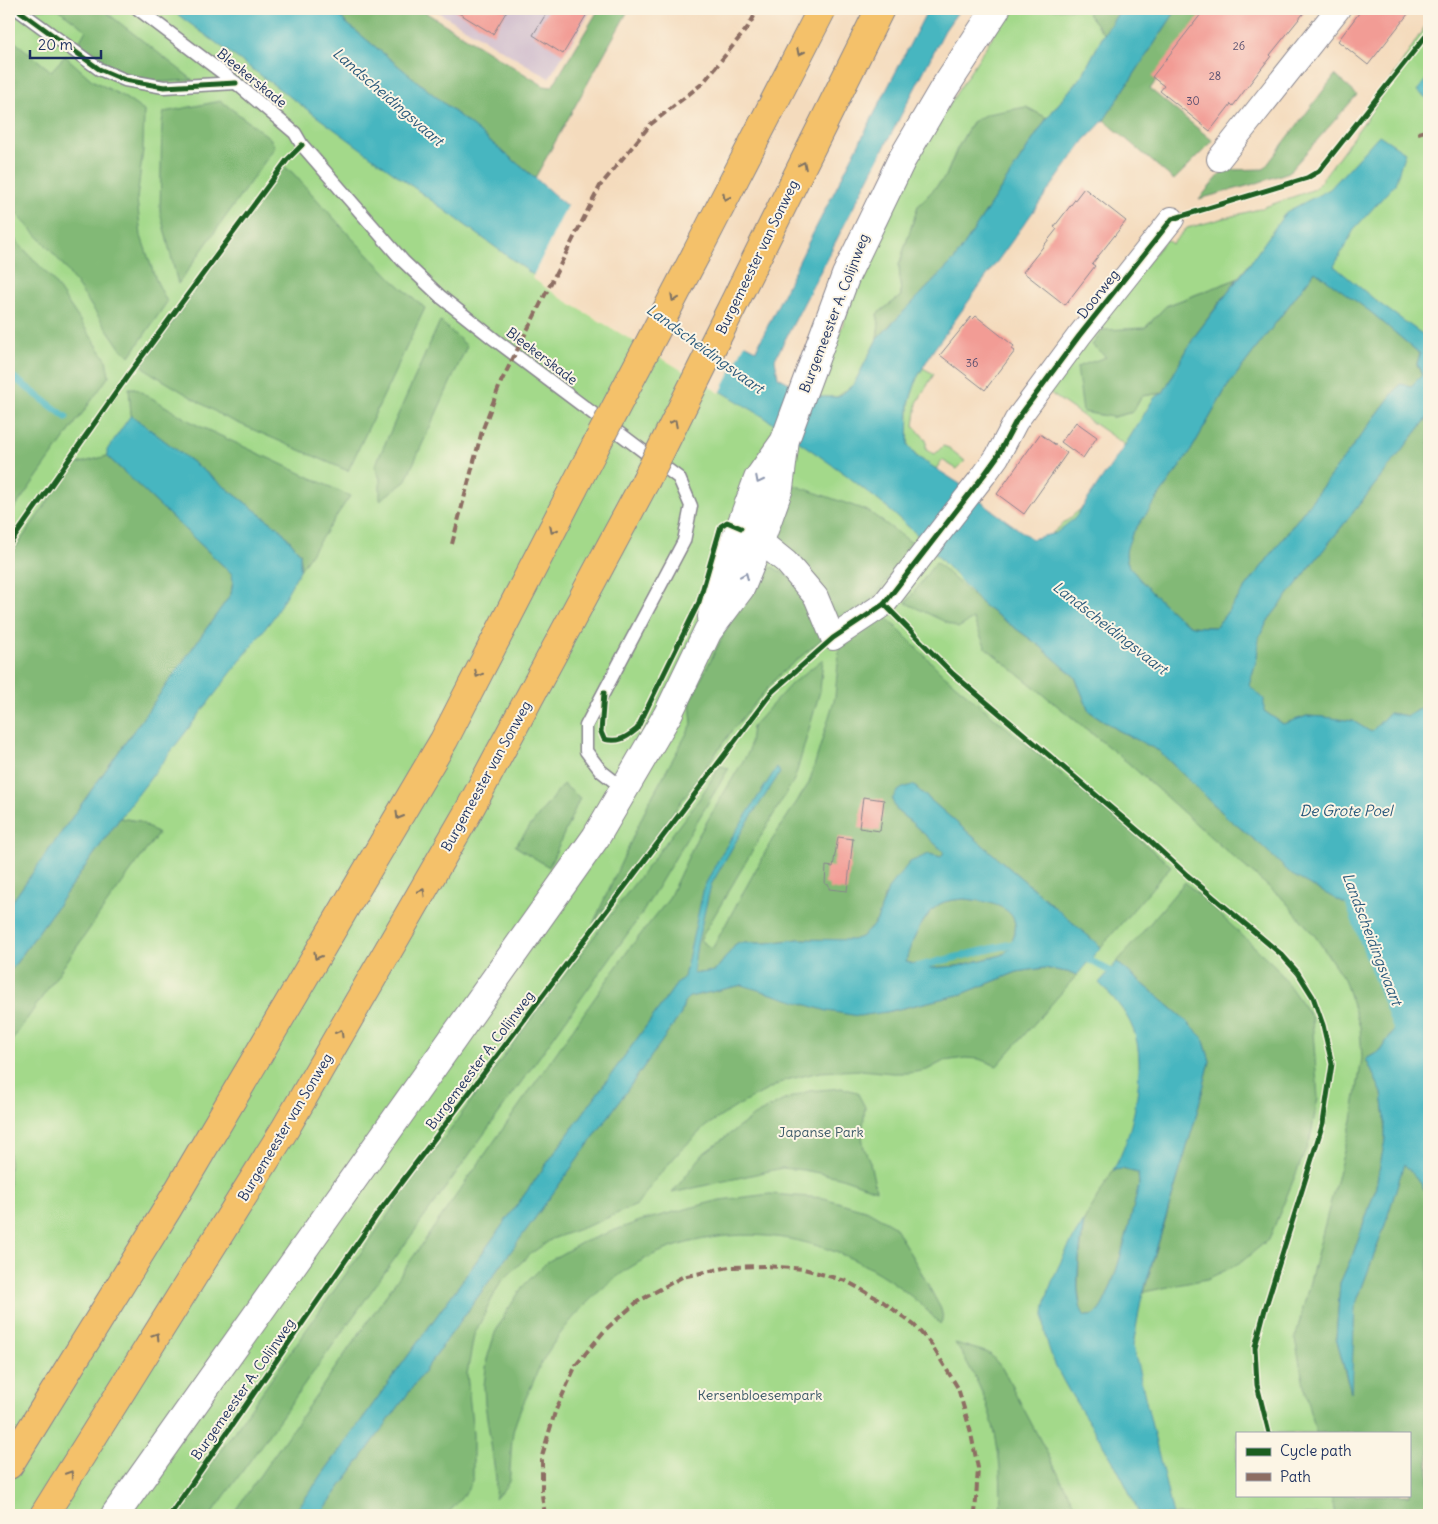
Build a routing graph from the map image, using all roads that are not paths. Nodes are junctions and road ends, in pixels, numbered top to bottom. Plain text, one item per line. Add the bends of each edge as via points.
1 (17, 9) edge
2 (138, 9) edge
3 (822, 9) edge
4 (880, 9) edge
5 (996, 9) edge
6 (1338, 9) edge
7 (236, 83) junction
8 (1219, 160) dead end
9 (1172, 219) dead end
10 (750, 534) junction
11 (624, 789) junction
12 (9, 1465) edge
13 (44, 1515) edge
14 (115, 1515) edge

1 - 7 lane via 98,69 125,80 164,87
2 - 7 lane, Bleekerskade
3 -> 12 highway, bridge via 444,740 168,1208
13 -> 4 highway, Burgemeester van Sonweg, bridge via 285,1129 466,814 645,482
5 - 10 street, Burgemeester A. Colijnweg via 901,161 846,275 786,440 758,479
6 - 8 street
7 - 11 lane, Bleekerskade via 295,133 403,261 441,296 679,478 691,506 684,541 586,726 586,751 601,771
9 - 10 street, Doorweg via 1079,336 1016,421 997,457 884,604 833,638 816,597 786,562
10 - 11 street, Burgemeester A. Colijnweg via 722,577 708,631 668,714
11 - 14 street, Burgemeester A. Colijnweg via 565,882

